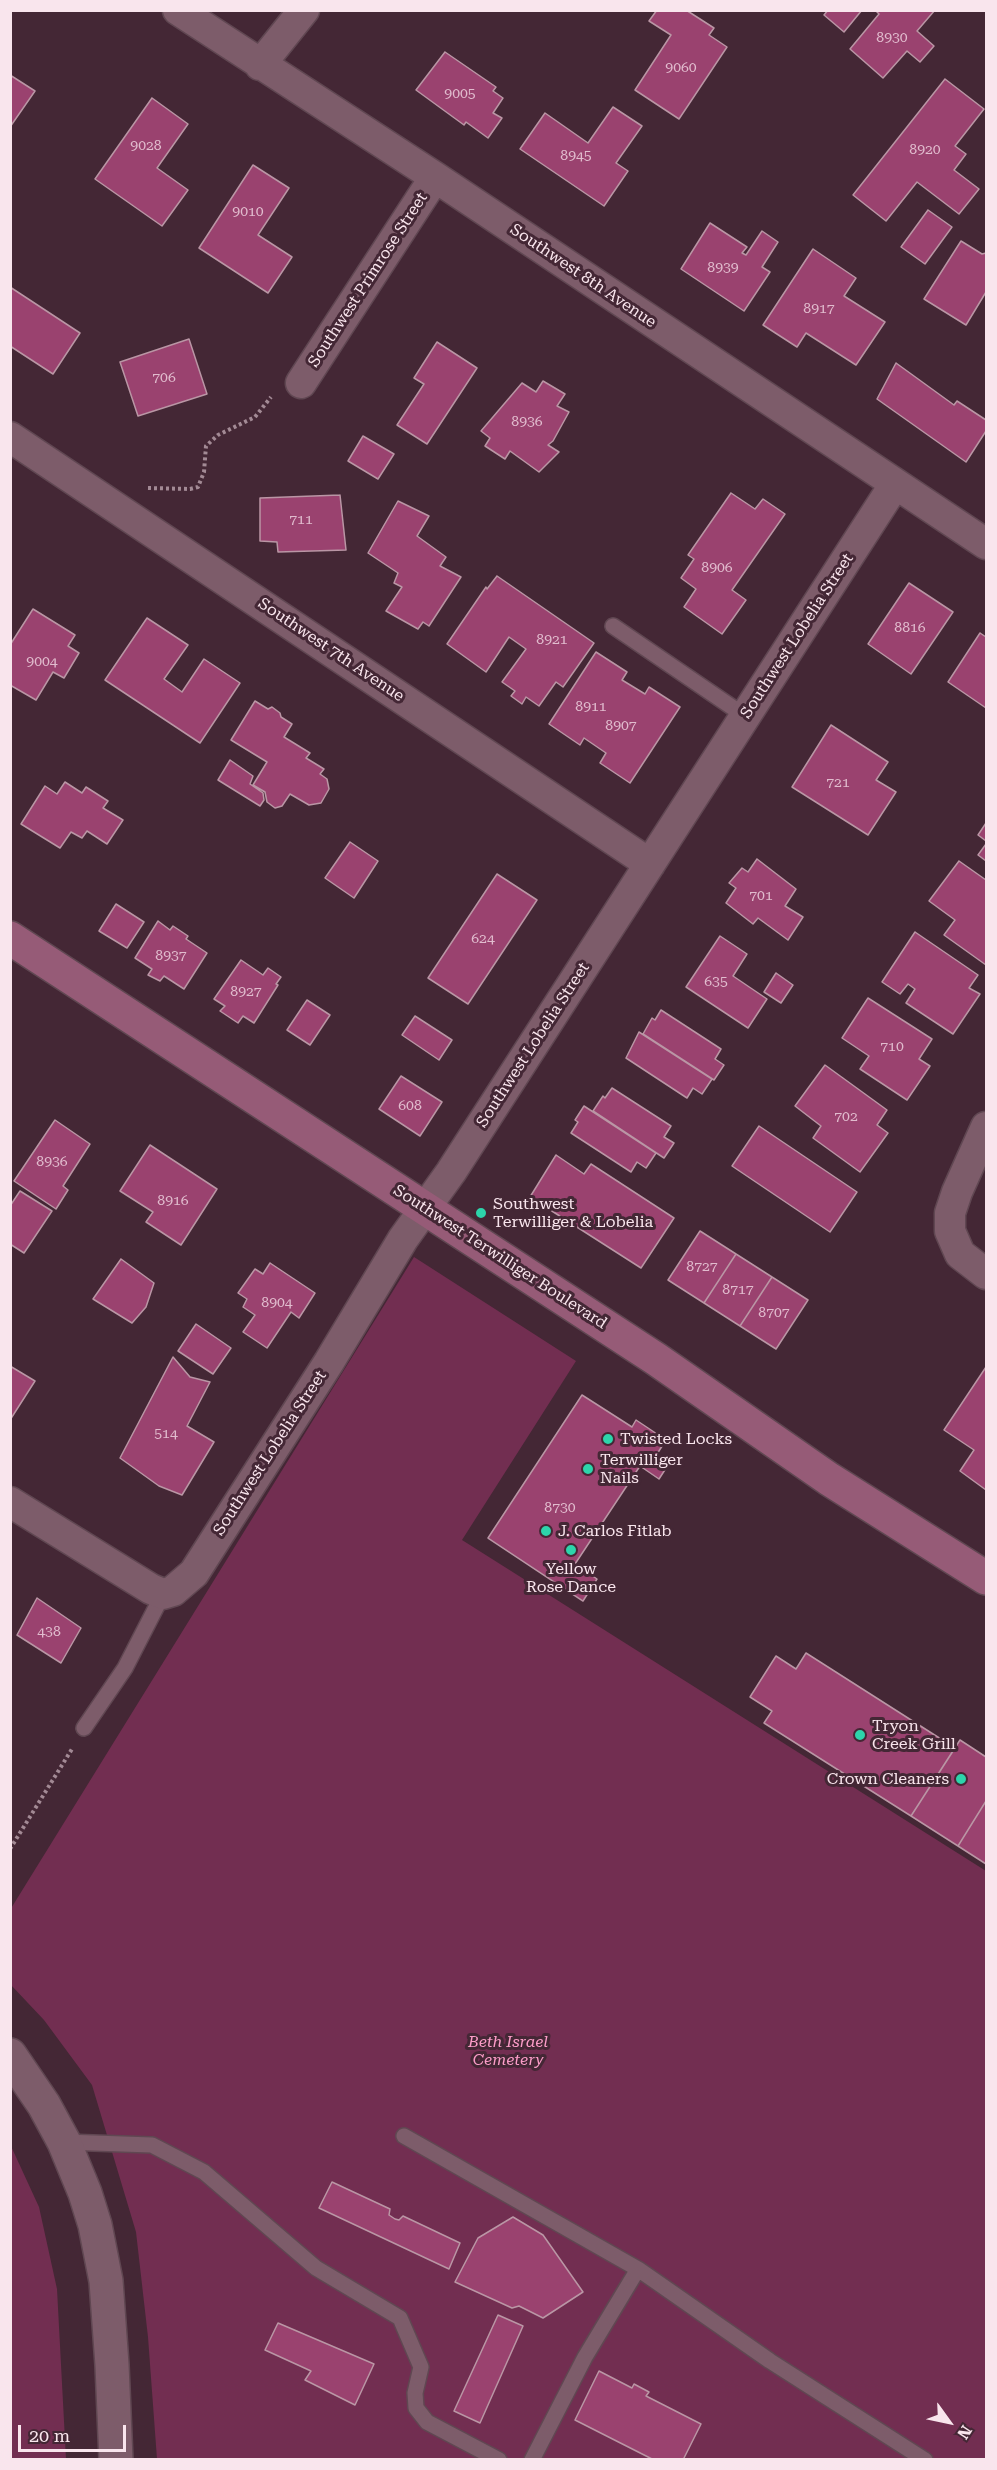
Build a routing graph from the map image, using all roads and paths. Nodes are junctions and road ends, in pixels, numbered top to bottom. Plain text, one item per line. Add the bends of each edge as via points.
1 (178, 10) edge
2 (304, 10) edge
3 (260, 65) junction
4 (435, 177) junction
5 (301, 383) joint
6 (11, 439) edge
7 (895, 484) junction
8 (190, 489) dead end
9 (987, 544) edge
10 (613, 626) dead end
11 (745, 716) junction
12 (650, 864) junction
13 (10, 938) edge
14 (987, 1127) edge
15 (425, 1208) junction
16 (987, 1274) edge
17 (10, 1502) edge
18 (987, 1578) edge
19 (163, 1594) junction
20 (84, 1728) joint
21 (10, 1849) edge
22 (10, 2055) edge
23 (404, 2136) dead end
24 (64, 2142) junction
25 (638, 2270) junction
26 (116, 2460) edge
27 (500, 2460) edge
28 (532, 2460) edge
29 (925, 2460) edge

1 - 3 street, Southwest 8th Avenue
2 - 3 street
3 - 4 street, Southwest 8th Avenue
4 - 5 street, Southwest Primrose Street
4 - 7 street, Southwest 8th Avenue
5 - 8 path via 276,393 255,417 211,441 206,446 201,482
6 - 12 street, Southwest 7th Avenue
7 - 9 street, Southwest 8th Avenue
7 - 11 street, Southwest Lobelia Street
10 - 11 lane
11 - 12 street, Southwest Lobelia Street
12 - 15 street, Southwest Lobelia Street
13 - 15 main road, Southwest Terwilliger Boulevard
14 - 16 street via 950,1213 950,1231 960,1254
15 - 18 main road, Southwest Terwilliger Boulevard via 830,1479
15 - 19 street, Southwest Lobelia Street via 194,1573 173,1591
17 - 19 street
19 - 20 lane via 125,1668
20 - 21 path
22 - 24 street
23 - 25 lane
24 - 26 street via 95,2225 106,2281
24 - 27 lane via 152,2145 204,2172 316,2268 400,2318 421,2367 416,2408 427,2422
25 - 28 lane via 585,2357
25 - 29 lane via 770,2361

